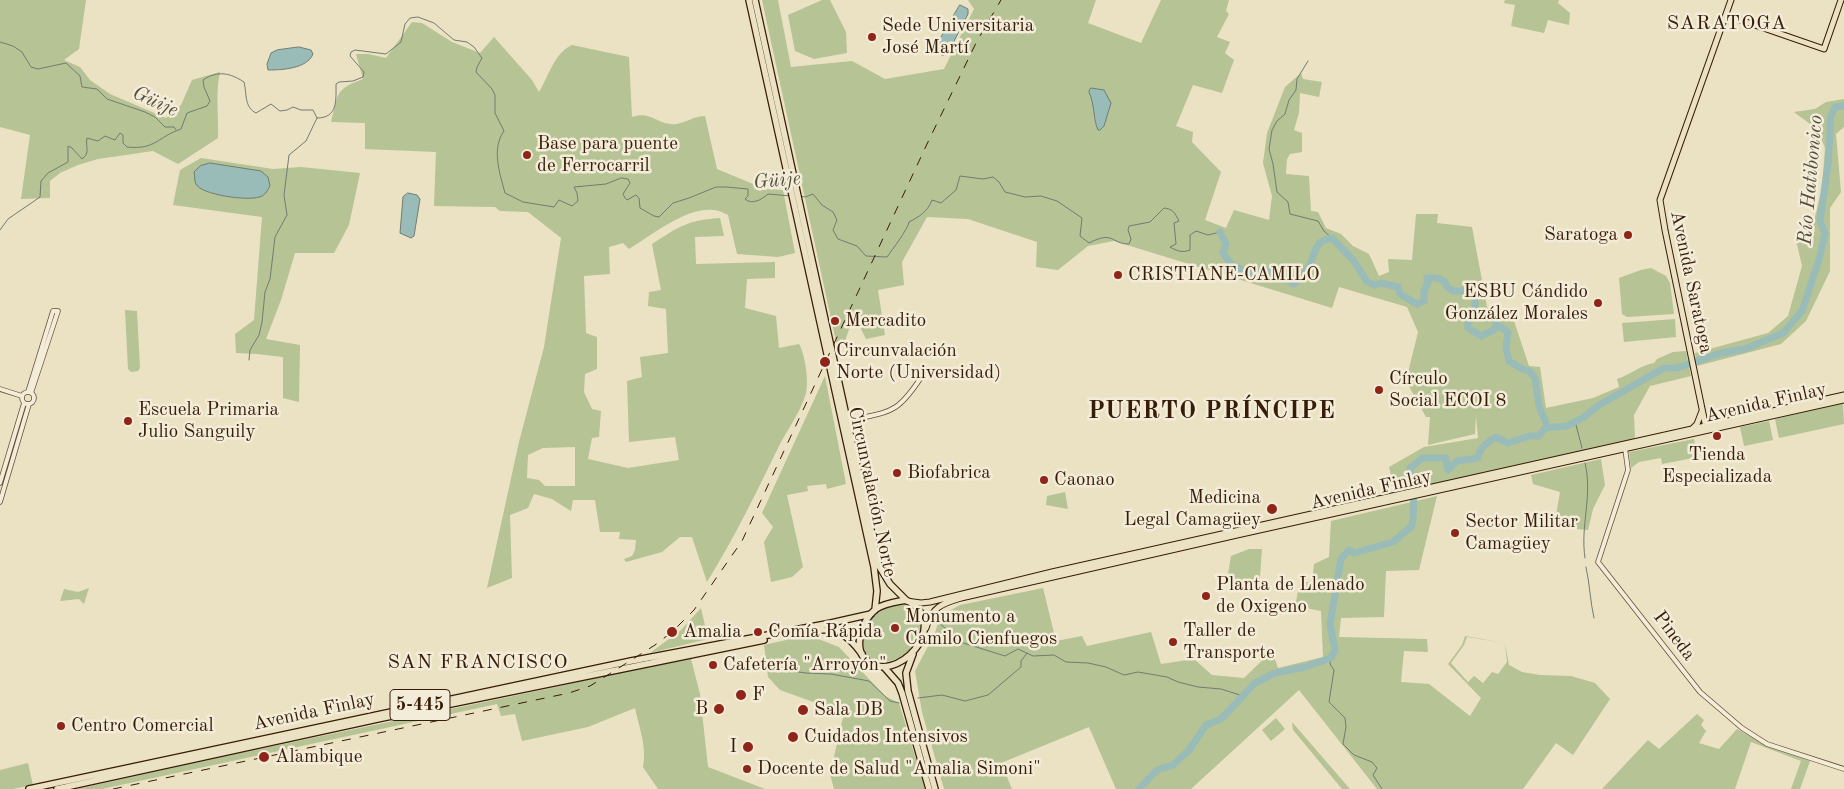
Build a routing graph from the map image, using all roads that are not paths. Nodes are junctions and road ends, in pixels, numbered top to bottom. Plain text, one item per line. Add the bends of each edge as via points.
1 (749, 0) edge
2 (755, 0) edge
3 (1731, 0) edge
4 (1841, 0) edge
5 (1726, 15) junction
6 (794, 191) junction
7 (55, 311) dead end
8 (922, 376) dead end
9 (0, 389) edge
10 (30, 392) junction
11 (1844, 395) edge
12 (22, 396) junction
13 (1844, 400) edge
14 (24, 403) junction
15 (29, 404) junction
16 (1703, 410) junction
17 (845, 421) junction
18 (1716, 424) junction
19 (1706, 429) junction
20 (1688, 431) junction
21 (1624, 447) junction
22 (0, 483) edge
23 (1407, 495) junction
24 (0, 502) edge
25 (906, 600) junction
26 (873, 612) junction
27 (923, 636) junction
28 (914, 652) junction
29 (862, 654) junction
30 (884, 667) junction
31 (1844, 769) edge
32 (29, 789) edge
33 (57, 789) edge
34 (928, 789) edge
35 (935, 789) edge

1 - 6 highway, Circunvalación Norte
2 - 6 highway, Circunvalación Norte
3 - 5 main road, Avenida Saratoga
4 - 5 main road via 1824,49
5 - 16 main road, Avenida Saratoga via 1660,200
6 - 17 highway, Circunvalación Norte
7 - 10 street
8 - 17 street via 908,398 892,411
9 - 12 street
10 - 12 street
10 - 15 street via 34,400
11 - 18 main road, Avenida Finlay
12 - 14 street
13 - 19 main road, Avenida Finlay
14 - 15 street
14 - 22 street
15 - 24 street
16 - 18 main road via 1708,420
16 - 19 main road, Avenida Saratoga
16 - 20 main road via 1697,424
17 - 25 highway, Circunvalación Norte via 880,566 890,584
17 - 26 highway, Circunvalación Norte via 874,567 877,591
18 - 19 main road, Avenida Finlay
19 - 20 main road, Avenida Finlay
19 - 21 main road, Avenida Finlay
20 - 21 main road, Avenida Finlay
21 - 23 main road, Avenida Finlay
21 - 31 street, Pineda via 1628,470 1598,562 1700,692 1742,728 1767,744
23 - 25 main road, Avenida Finlay via 1052,572 930,602
23 - 27 main road, Avenida Finlay via 961,598 943,604 930,614
25 - 26 highway, 5-445
25 - 27 highway via 922,613
26 - 29 highway via 860,639
26 - 32 highway, Avenida Finlay / 5-445
27 - 28 highway
28 - 30 highway
28 - 35 highway via 906,673 908,691
29 - 30 highway, 5-445 via 870,663
29 - 33 highway, Avenida Finlay / 5-445 via 842,634 825,628 382,718
30 - 34 highway via 902,693

